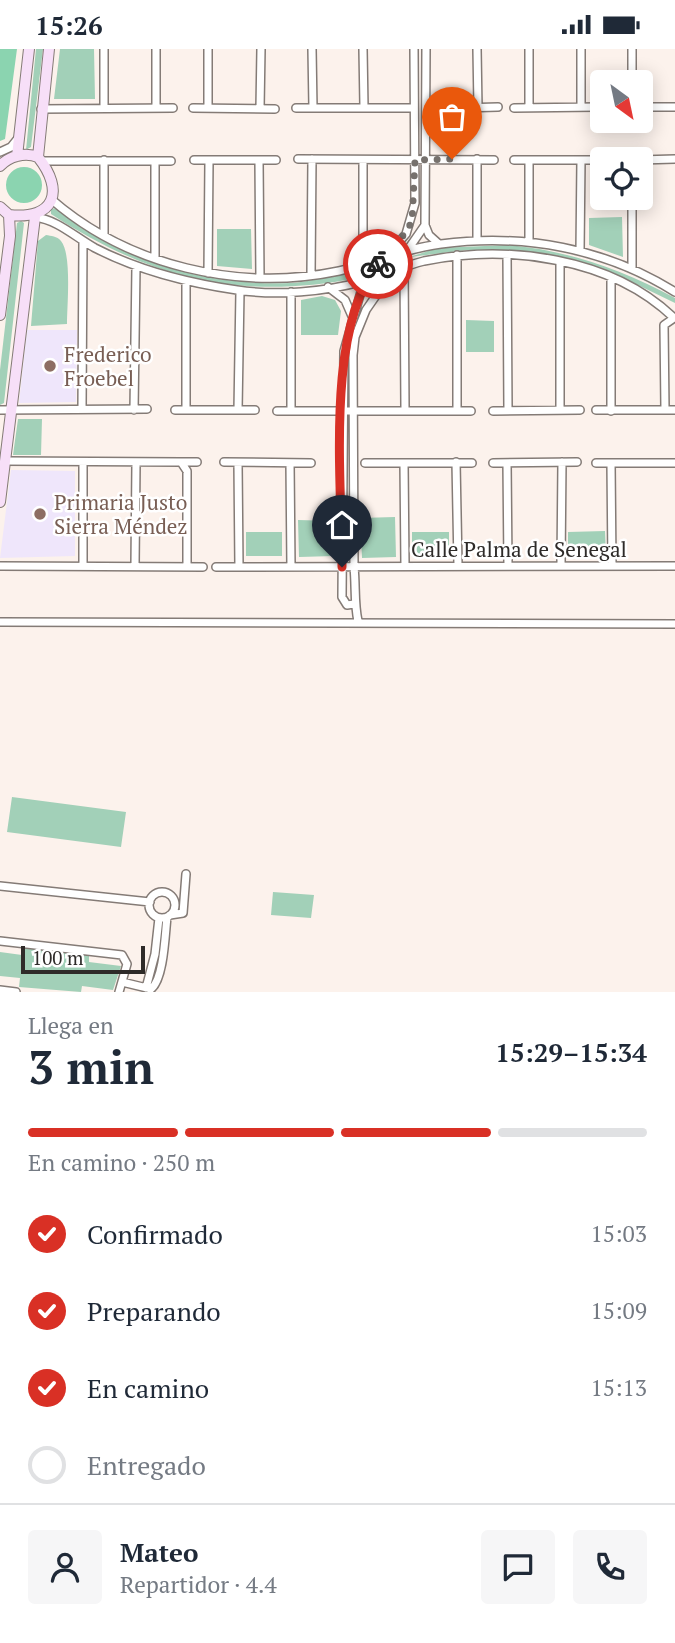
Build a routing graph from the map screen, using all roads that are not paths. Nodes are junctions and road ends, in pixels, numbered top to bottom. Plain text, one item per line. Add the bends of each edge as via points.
1 (29, 49) edge
2 (49, 49) edge
3 (104, 49) edge
4 (156, 49) edge
5 (208, 49) edge
6 (261, 49) edge
7 (312, 49) edge
8 (363, 49) edge
9 (414, 49) edge
10 (426, 49) edge
11 (477, 49) edge
12 (529, 49) edge
13 (581, 49) edge
14 (632, 49) edge
15 (632, 70) edge
16 (104, 107) junction
17 (156, 107) junction
18 (364, 107) junction
19 (498, 107) dead end
20 (514, 107) dead end
21 (528, 107) junction
22 (581, 107) junction
23 (590, 107) edge
24 (653, 107) edge
25 (675, 107) edge
26 (173, 108) dead end
27 (193, 108) dead end
28 (208, 108) junction
29 (260, 108) junction
30 (296, 108) dead end
31 (313, 108) junction
32 (414, 108) junction
33 (478, 108) junction
34 (41, 109) junction
35 (275, 109) dead end
36 (426, 109) junction
37 (19, 137) junction
38 (17, 156) junction
39 (1, 159) edge
40 (39, 159) junction
41 (298, 159) dead end
42 (312, 159) junction
43 (477, 159) junction
44 (675, 159) edge
45 (104, 160) junction
46 (194, 160) dead end
47 (276, 160) dead end
48 (363, 160) junction
49 (415, 160) junction
50 (427, 160) junction
51 (494, 160) dead end
52 (514, 160) dead end
53 (529, 160) junction
54 (581, 160) junction
55 (590, 160) edge
56 (653, 160) edge
57 (155, 161) junction
58 (171, 161) dead end
59 (209, 161) junction
60 (259, 161) junction
61 (51, 199) junction
62 (0, 207) edge
63 (632, 210) edge
64 (9, 215) junction
65 (35, 217) junction
66 (425, 225) junction
67 (104, 236) junction
68 (477, 240) junction
69 (83, 241) junction
70 (529, 241) junction
71 (439, 244) junction
72 (407, 250) junction
73 (580, 251) junction
74 (457, 255) junction
75 (507, 255) junction
76 (155, 258) junction
77 (382, 260) junction
78 (560, 262) junction
79 (363, 265) junction
80 (136, 267) junction
81 (404, 267) junction
82 (632, 268) junction
83 (392, 270) junction
84 (208, 273) junction
85 (311, 275) junction
86 (611, 277) junction
87 (260, 278) junction
88 (364, 281) junction
89 (186, 282) junction
90 (328, 288) junction
91 (240, 291) junction
92 (291, 292) junction
93 (675, 292) edge
94 (0, 315) edge
95 (352, 316) junction
96 (675, 317) edge
97 (5, 409) edge
98 (82, 409) junction
99 (134, 409) junction
100 (147, 409) dead end
101 (175, 409) dead end
102 (186, 409) junction
103 (405, 409) junction
104 (560, 409) junction
105 (238, 410) junction
106 (255, 410) dead end
107 (291, 410) junction
108 (341, 410) junction
109 (354, 410) junction
110 (457, 410) junction
111 (508, 410) junction
112 (580, 410) dead end
113 (596, 410) dead end
114 (665, 410) junction
115 (675, 410) edge
116 (277, 411) dead end
117 (471, 411) dead end
118 (493, 411) dead end
119 (611, 411) junction
120 (5, 461) junction
121 (181, 462) junction
122 (197, 462) dead end
123 (224, 462) dead end
124 (456, 462) junction
125 (562, 462) junction
126 (578, 462) dead end
127 (83, 463) junction
128 (136, 463) junction
129 (238, 463) junction
130 (290, 463) junction
131 (312, 463) dead end
132 (365, 463) dead end
133 (404, 463) junction
134 (472, 463) dead end
135 (493, 463) dead end
136 (508, 463) junction
137 (596, 463) dead end
138 (611, 463) junction
139 (675, 463) edge
140 (0, 502) edge
141 (83, 565) junction
142 (458, 565) junction
143 (561, 565) junction
144 (0, 566) edge
145 (135, 566) junction
146 (405, 566) junction
147 (508, 566) junction
148 (612, 566) junction
149 (675, 566) edge
150 (187, 567) junction
151 (203, 567) dead end
152 (216, 567) dead end
153 (239, 567) junction
154 (291, 567) junction
155 (338, 567) junction
156 (358, 567) junction
157 (354, 604) junction
158 (358, 621) junction
159 (0, 622) edge
160 (675, 624) edge
161 (186, 874) dead end
162 (0, 886) edge
163 (150, 902) junction
164 (165, 916) junction
165 (0, 941) edge
166 (122, 982) junction
167 (0, 990) edge
168 (16, 992) edge
169 (119, 992) edge

1 - 37 main road
2 - 34 main road
3 - 16 street
4 - 17 street
5 - 28 street
6 - 29 street
7 - 31 street
8 - 18 street
9 - 32 street
10 - 36 street
11 - 33 street
12 - 21 street
13 - 22 street
14 - 15 street
16 - 17 street
16 - 34 street
17 - 26 street
18 - 31 street
18 - 32 street
19 - 33 street
20 - 21 street
21 - 22 street
22 - 23 street
24 - 25 street
27 - 28 street
28 - 29 street
29 - 35 street
30 - 31 street
32 - 49 street
33 - 36 street
34 - 40 main road
36 - 50 street
37 - 38 main road
37 - 39 street
38 - 39 main road
38 - 40 main road
40 - 45 street
40 - 61 main road via 51,183
41 - 42 street
42 - 48 street
42 - 85 street
43 - 50 street
43 - 51 street
43 - 68 street
44 - 56 street
45 - 57 street
45 - 67 street
46 - 59 street
47 - 60 street
48 - 49 street
48 - 79 street
49 - 50 street
49 - 77 street via 412,222
50 - 66 street
52 - 53 street
53 - 54 street
53 - 70 street
54 - 55 street
54 - 73 street
57 - 58 street
57 - 76 street
59 - 60 street
59 - 84 street
60 - 87 street
61 - 65 main road via 46,210
61 - 67 street
62 - 64 main road
63 - 82 street
64 - 65 main road
64 - 94 main road
65 - 69 street via 49,219
65 - 97 main road
66 - 71 street
66 - 72 street
67 - 76 street
68 - 70 street
68 - 71 street
69 - 80 street
69 - 98 street
70 - 73 street
71 - 72 street
72 - 77 street
72 - 83 street
73 - 82 street
74 - 75 street
74 - 81 street
74 - 110 street
75 - 78 street
75 - 111 street
76 - 84 street
77 - 79 street
77 - 88 street
78 - 86 street
78 - 104 street
79 - 85 street
80 - 89 street
80 - 99 street
81 - 83 street
81 - 103 street
82 - 93 street
83 - 88 street
83 - 109 street via 355,337
84 - 87 street
85 - 87 street
86 - 96 street via 643,292
86 - 119 street
88 - 90 street
88 - 95 street
89 - 91 street
89 - 102 street
90 - 92 street
90 - 95 street via 345,300
91 - 92 street
91 - 105 street
92 - 107 street
95 - 108 street via 344,351
96 - 114 street via 664,325
97 - 98 street
97 - 120 main road
98 - 99 street
99 - 100 street
101 - 102 street
102 - 105 street
103 - 109 street
103 - 110 street
104 - 111 street
104 - 112 street
105 - 106 street
107 - 108 street
107 - 116 street
108 - 109 street
108 - 155 street
109 - 156 street
110 - 117 street
111 - 118 street
113 - 119 street
114 - 115 street
114 - 119 street
120 - 127 street
120 - 140 main road
121 - 122 street
121 - 128 street
121 - 150 street via 187,471
123 - 129 street
124 - 133 street
124 - 134 street
124 - 142 street
125 - 126 street
125 - 136 street
125 - 143 street
127 - 128 street
127 - 141 street
128 - 145 street
129 - 130 street
129 - 153 street
130 - 131 street
130 - 154 street
132 - 133 street
133 - 146 street
135 - 136 street
136 - 147 street
137 - 138 street
138 - 139 street
138 - 148 street
141 - 144 street
141 - 145 street
142 - 146 street, Calle Palma de Senegal
142 - 147 street, Calle Palma de Senegal
143 - 147 street, Calle Palma de Senegal
143 - 148 street, Calle Palma de Senegal
145 - 150 street
146 - 156 street, Calle Palma de Senegal
148 - 149 street, Calle Palma de Senegal
150 - 151 street
152 - 153 street, Calle Palma de Senegal
153 - 154 street, Calle Palma de Senegal
154 - 155 street, Calle Palma de Senegal
155 - 156 street, Calle Palma de Senegal
155 - 157 street via 342,597 347,605
156 - 157 street
157 - 158 street
158 - 159 street
158 - 160 street
161 - 164 street via 183,913
162 - 163 street
163 - 164 street via 152,913
163 - 164 street via 157,893 169,894 175,904
164 - 166 street via 163,955 155,986
165 - 166 street via 122,955 127,964
166 - 169 street
167 - 168 street

